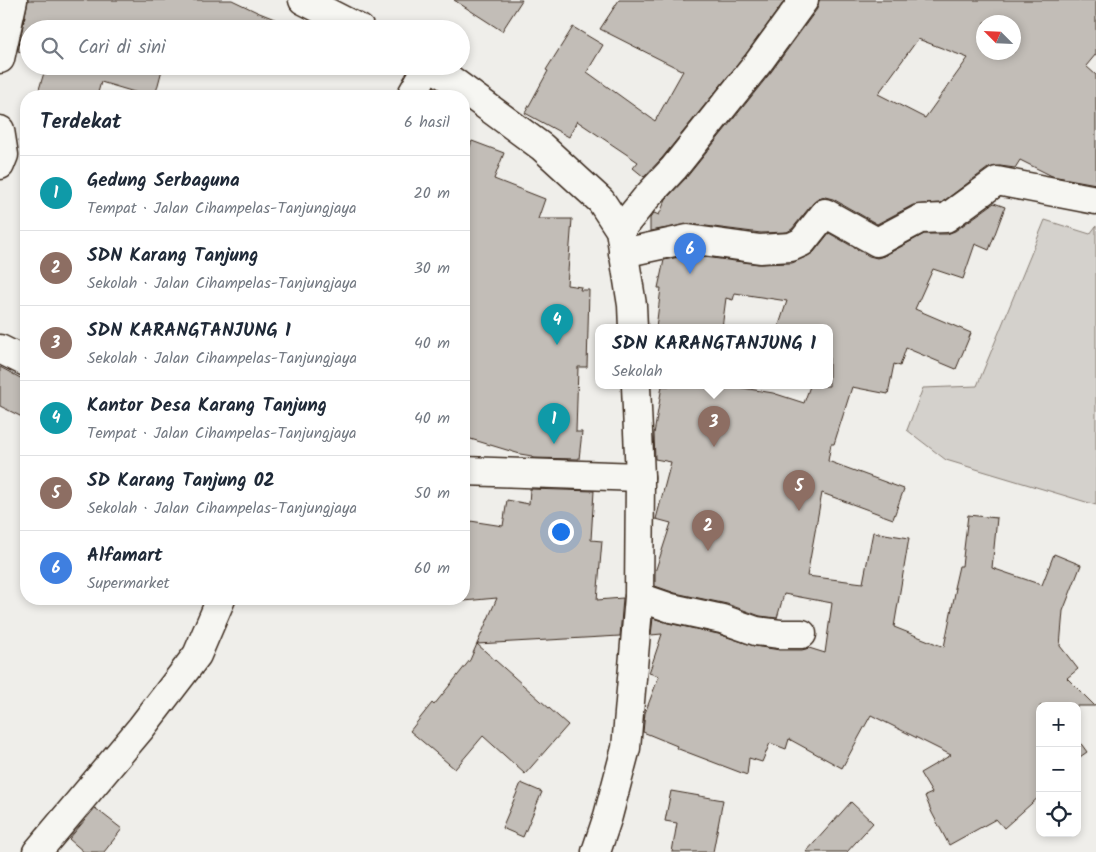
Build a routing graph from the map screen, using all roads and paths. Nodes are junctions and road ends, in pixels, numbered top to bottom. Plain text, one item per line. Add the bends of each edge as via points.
1 (14, 0) edge
2 (303, 0) edge
3 (804, 0) edge
4 (342, 20) edge
5 (0, 59) edge
6 (423, 75) edge
7 (444, 75) edge
8 (414, 90) edge
9 (465, 90) edge
10 (470, 94) edge
11 (0, 130) edge
12 (0, 165) edge
13 (1096, 200) edge
14 (622, 241) junction
15 (633, 324) edge
16 (0, 349) edge
17 (20, 359) edge
18 (636, 389) edge
19 (470, 471) edge
20 (640, 477) junction
21 (639, 597) junction
22 (218, 605) edge
23 (802, 634) dead end
24 (37, 852) edge
25 (596, 852) edge

1 - 5 street
2 - 4 street
3 - 14 street via 758,63 646,198
6 - 8 street
7 - 9 street
10 - 14 street via 542,147 601,201
11 - 12 street via 4,155
13 - 14 street via 997,181 946,218 920,219 876,242 824,213 802,242 791,247 760,249 688,239
14 - 15 street
16 - 17 street
18 - 20 street
19 - 20 street
20 - 21 street
21 - 23 street via 722,619 756,632
21 - 25 street via 626,748
22 - 24 street via 197,655

